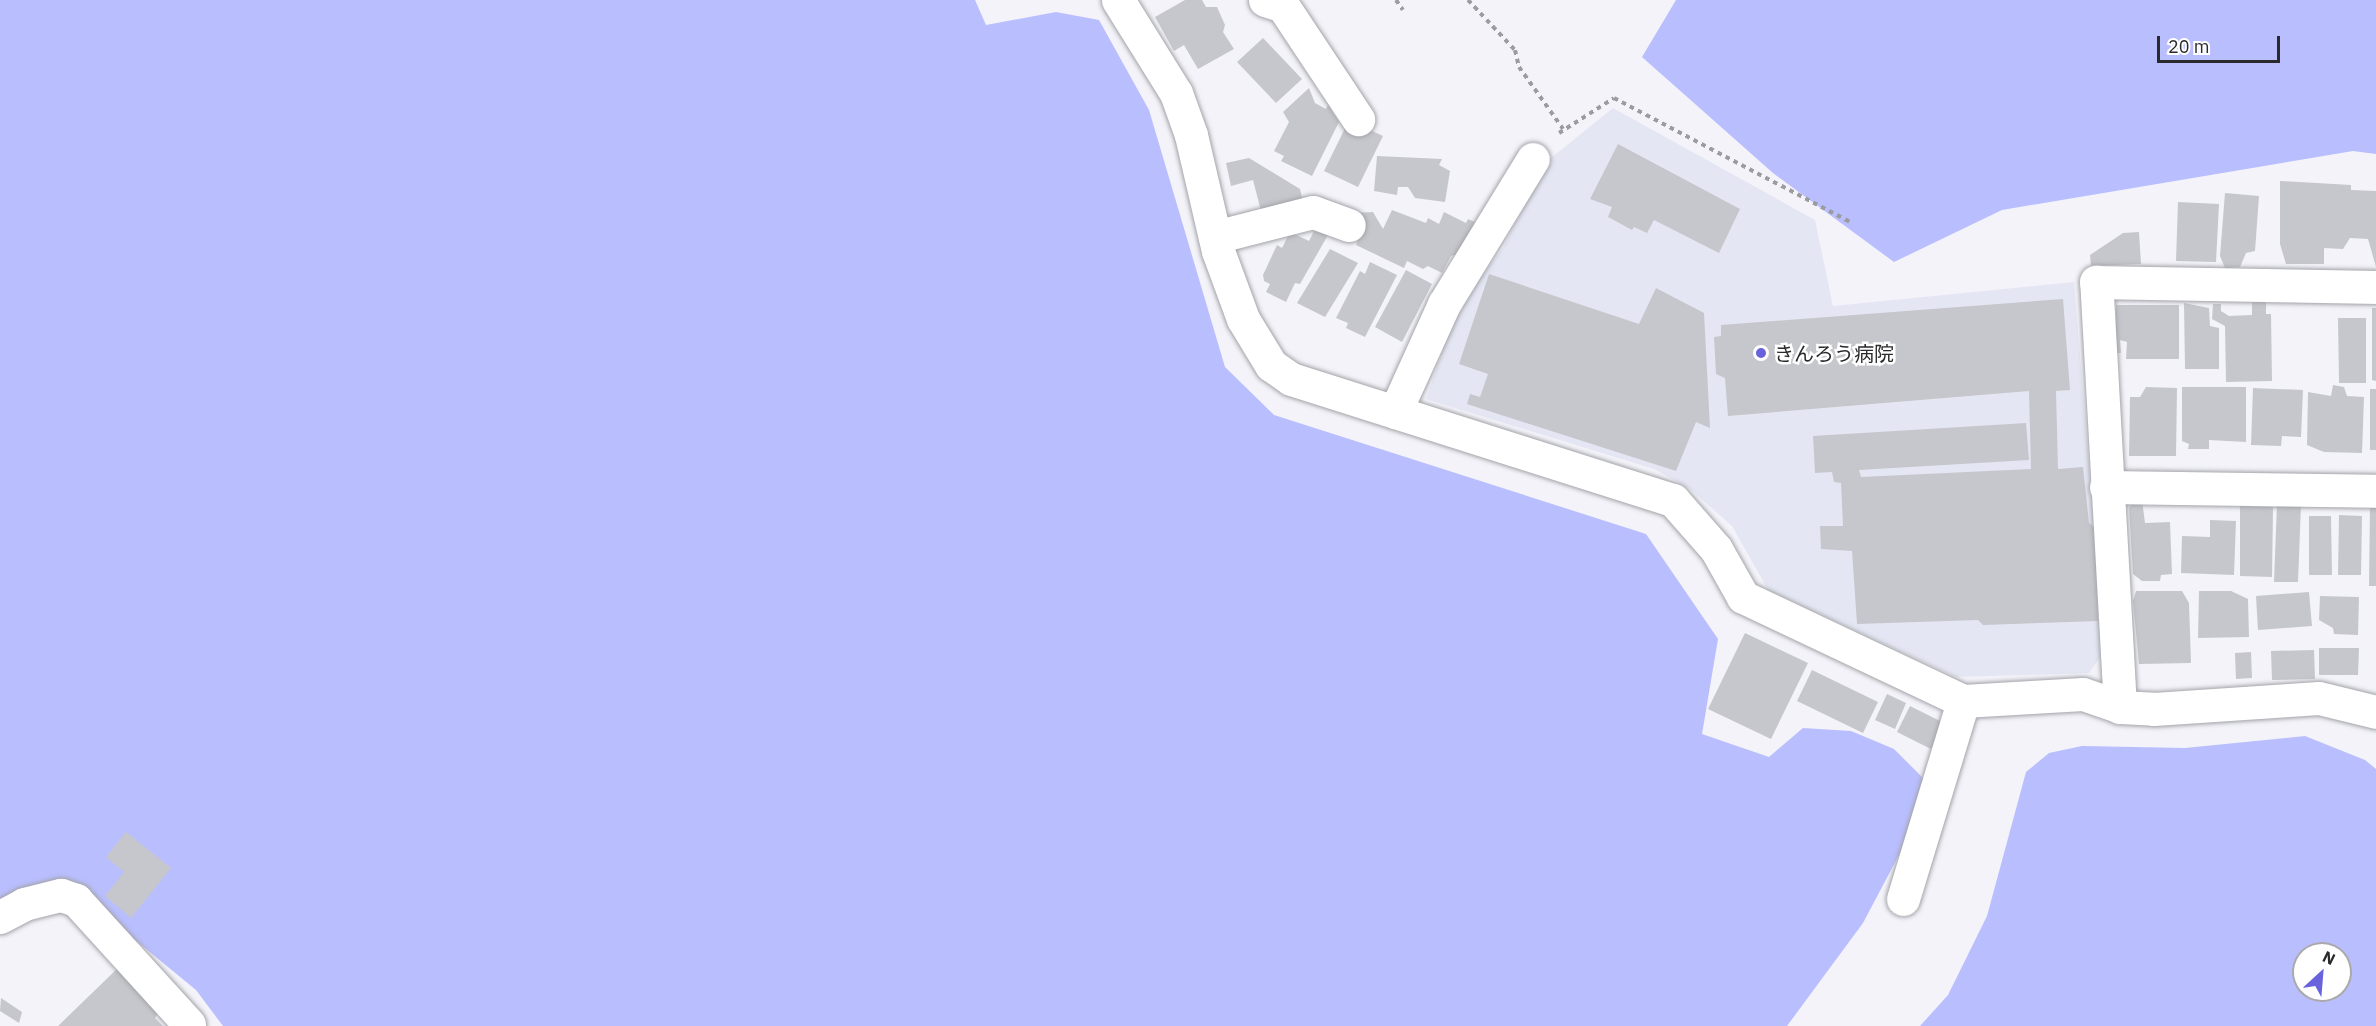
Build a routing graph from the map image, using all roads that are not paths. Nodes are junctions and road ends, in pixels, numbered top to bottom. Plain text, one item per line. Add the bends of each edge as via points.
1 (1120, 0) edge
2 (1265, 0) edge
3 (1358, 119) dead end
4 (1533, 159) road end
5 (1348, 225) dead end
6 (1215, 237) junction
7 (2376, 287) edge
8 (1395, 412) junction
9 (2106, 487) junction
10 (2376, 491) edge
11 (1963, 701) junction
12 (2121, 707) junction
13 (2376, 712) edge
14 (1903, 899) dead end
15 (0, 917) edge
16 (189, 1024) dead end

1 - 6 street via 1176,93 1191,135
2 - 3 street via 1283,6
4 - 8 street via 1444,304
5 - 6 street via 1313,212
6 - 8 street via 1243,319 1271,364 1290,379
7 - 9 street via 2096,282
8 - 11 street via 1673,500 1716,549 1743,597
9 - 10 street
9 - 12 street
11 - 12 street via 2083,694
11 - 14 street
12 - 13 street via 2154,709 2319,698
15 - 16 street via 24,904 61,896 76,900

